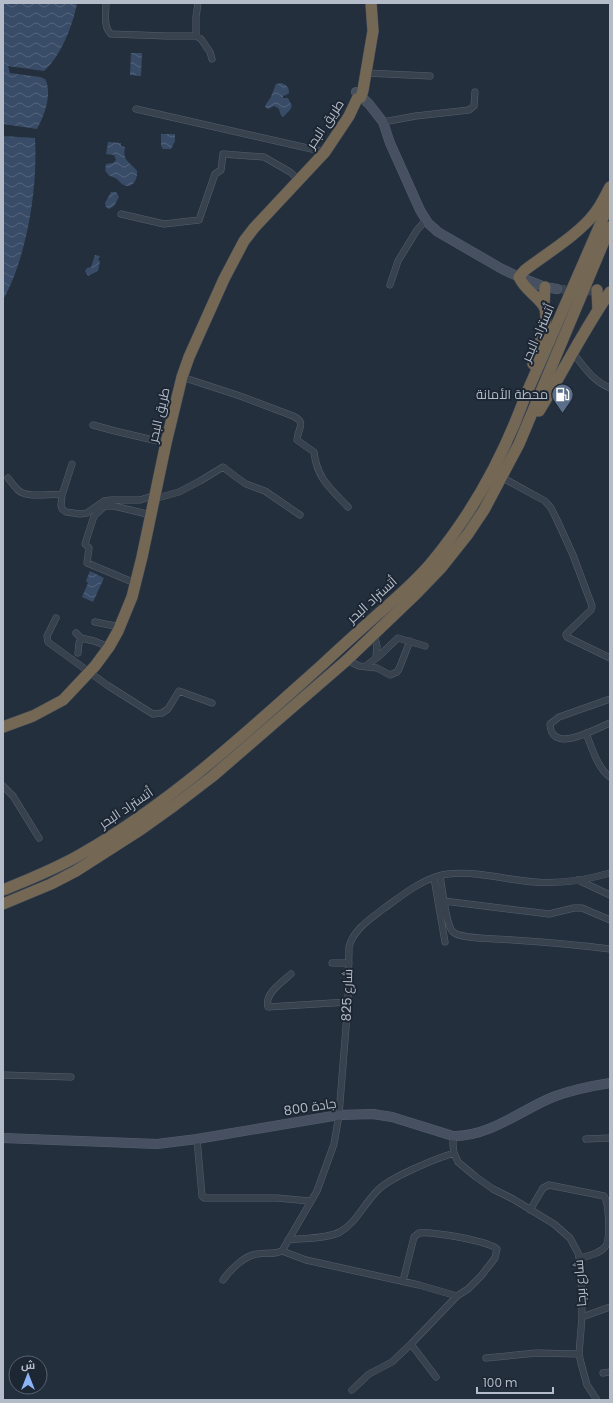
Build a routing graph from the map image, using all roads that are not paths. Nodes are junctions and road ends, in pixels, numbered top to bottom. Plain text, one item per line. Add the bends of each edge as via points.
1 (106, 3) edge
2 (198, 3) edge
3 (367, 3) edge
4 (371, 3) edge
5 (196, 36) junction
6 (212, 59) dead end
7 (366, 73) junction
8 (430, 76) dead end
9 (475, 92) dead end
10 (359, 93) junction
11 (136, 109) dead end
12 (383, 122) junction
13 (325, 152) junction
14 (298, 180) junction
15 (610, 187) edge
16 (610, 202) edge
17 (121, 214) dead end
18 (426, 220) junction
19 (610, 226) edge
20 (519, 277) junction
21 (390, 285) dead end
22 (545, 287) junction
23 (557, 289) tunnel mouth
24 (594, 290) joint
25 (610, 291) edge
26 (544, 305) junction
27 (598, 310) junction
28 (573, 353) junction
29 (182, 378) junction
30 (610, 388) edge
31 (525, 397) junction
32 (94, 425) dead end
33 (166, 443) junction
34 (518, 444) junction
35 (72, 464) dead end
36 (501, 477) junction
37 (8, 478) dead end
38 (155, 494) junction
39 (62, 495) junction
40 (348, 507) dead end
41 (151, 515) junction
42 (300, 515) dead end
43 (135, 583) junction
44 (56, 618) dead end
45 (95, 622) dead end
46 (120, 628) junction
47 (76, 633) dead end
48 (374, 634) junction
49 (81, 638) junction
50 (410, 641) junction
51 (425, 646) dead end
52 (109, 647) junction
53 (78, 653) dead end
54 (376, 658) junction
55 (610, 658) edge
56 (347, 660) junction
57 (366, 666) junction
58 (90, 672) junction
59 (610, 699) edge
60 (212, 704) dead end
61 (610, 723) edge
62 (3, 727) edge
63 (586, 733) junction
64 (610, 777) edge
65 (3, 786) edge
66 (38, 838) dead end
67 (610, 873) edge
68 (437, 877) junction
69 (578, 880) junction
70 (3, 890) edge
71 (610, 895) edge
72 (444, 901) junction
73 (3, 904) edge
74 (610, 920) edge
75 (445, 942) dead end
76 (610, 949) edge
77 (332, 963) dead end
78 (349, 963) junction
79 (291, 974) dead end
80 (348, 1002) junction
81 (3, 1075) edge
82 (71, 1077) dead end
83 (610, 1083) edge
84 (339, 1115) junction
85 (453, 1136) junction
86 (3, 1138) edge
87 (610, 1138) edge
88 (197, 1139) junction
89 (586, 1139) dead end
90 (454, 1153) junction
91 (310, 1201) junction
92 (530, 1210) junction
93 (288, 1240) junction
94 (282, 1251) junction
95 (580, 1258) junction
96 (223, 1280) dead end
97 (403, 1281) junction
98 (457, 1296) junction
99 (610, 1307) edge
100 (582, 1316) junction
101 (411, 1344) junction
102 (579, 1354) junction
103 (486, 1358) dead end
104 (436, 1377) dead end
105 (352, 1390) dead end
106 (597, 1400) edge

1 - 5 street via 105,20 111,34
2 - 5 street
3 - 10 highway, طريق البحر via 368,29
4 - 7 highway, طريق البحر via 373,31
5 - 6 street via 201,39
7 - 8 street
7 - 10 highway, طريق البحر
9 - 12 street via 474,106 469,110
10 - 12 main road
10 - 13 highway, طريق البحر via 349,116
11 - 13 street
12 - 18 main road via 390,143
13 - 14 highway, طريق البحر
14 - 17 street via 290,172 264,157 223,154 221,170 215,174 199,220 164,224
14 - 29 highway, طريق البحر via 244,241 224,279
15 - 20 highway via 589,220 524,270
16 - 31 highway, أتستراد البحر
18 - 20 main road via 438,232
18 - 21 street via 398,261
19 - 34 highway, أتستراد البحر
20 - 22 main road
20 - 26 highway via 525,287
22 - 23 main road
22 - 26 highway
24 - 25 main road
24 - 27 highway
25 - 27 highway
26 - 31 highway via 546,320
27 - 28 highway
28 - 30 street via 596,381
28 - 34 highway
29 - 33 highway, طريق البحر
29 - 40 street via 240,396 301,420 297,440 314,452 321,477
31 - 70 highway, أتستراد البحر via 495,467 474,505 415,581 223,753 132,824 82,854
32 - 33 street
33 - 38 highway, طريق البحر
34 - 36 highway, أتستراد البحر
35 - 39 street
36 - 48 highway, أتستراد البحر via 484,510 441,568
36 - 55 street via 545,501 551,508 573,555 592,606 566,635
37 - 39 street via 23,494
38 - 39 street via 140,500 104,501 87,513 80,514 62,509
38 - 41 highway, طريق البحر
38 - 42 street via 160,497 179,492 223,467 236,478 265,491
41 - 43 highway, طريق البحر
41 - 43 street via 105,506 94,516 85,544 90,548 87,563
43 - 46 highway, طريق البحر
44 - 58 street via 47,636 48,642
45 - 46 street
46 - 52 highway, طريق البحر
47 - 49 street
48 - 54 street
48 - 56 highway, أتستراد البحر
49 - 52 street
49 - 53 street
50 - 51 street
50 - 54 street via 398,638
50 - 57 street via 397,672 390,675
52 - 58 highway, طريق البحر
54 - 57 street
56 - 57 street via 359,666
56 - 73 highway, أتستراد البحر via 213,776 140,830 76,871
58 - 60 street via 153,714 168,709 179,691
58 - 62 highway, طريق البحر via 64,700 33,716
59 - 63 street via 559,717 550,724 552,734 558,738 572,738
61 - 63 street
63 - 64 street via 601,768
65 - 66 street via 13,796
67 - 69 street, شارع 825
68 - 69 street, شارع 825 via 465,874 542,883
68 - 72 street
68 - 75 street
68 - 78 street, شارع 825 via 402,895 364,924 350,944
69 - 71 street
72 - 74 street via 549,914 582,908
72 - 76 street via 450,928 454,933 477,938
77 - 78 street
78 - 80 street, شارع 825
79 - 80 street via 269,995 268,1007
80 - 84 street, شارع 825
81 - 82 street
83 - 85 main road, جادة 800 via 567,1092 494,1126 466,1135
84 - 85 main road, جادة 800 via 373,1114 392,1117
84 - 88 main road, جادة 800
84 - 91 street, شارع 825 via 334,1144
85 - 90 street
86 - 88 main road, جادة 800 via 133,1144
87 - 89 street
88 - 91 street via 204,1198 276,1198
90 - 92 street, شارع برجا via 466,1170
90 - 93 street via 384,1185 348,1226 339,1232 322,1237
91 - 93 street, شارع 825
92 - 95 street, شارع برجا via 563,1231 570,1238
92 - 95 street via 543,1188 548,1185 602,1194 606,1198 608,1243 599,1252
93 - 94 street, شارع 825
94 - 96 street via 252,1255
94 - 97 street via 306,1260
95 - 100 street, شارع برجا
97 - 98 street
97 - 98 street via 415,1235 419,1233 440,1234 493,1246 497,1250 492,1262
98 - 101 street
99 - 100 street
100 - 102 street, شارع برجا
101 - 104 street
101 - 105 street via 392,1362 369,1374
102 - 103 street via 537,1353
102 - 106 street, شارع برجا via 587,1385

